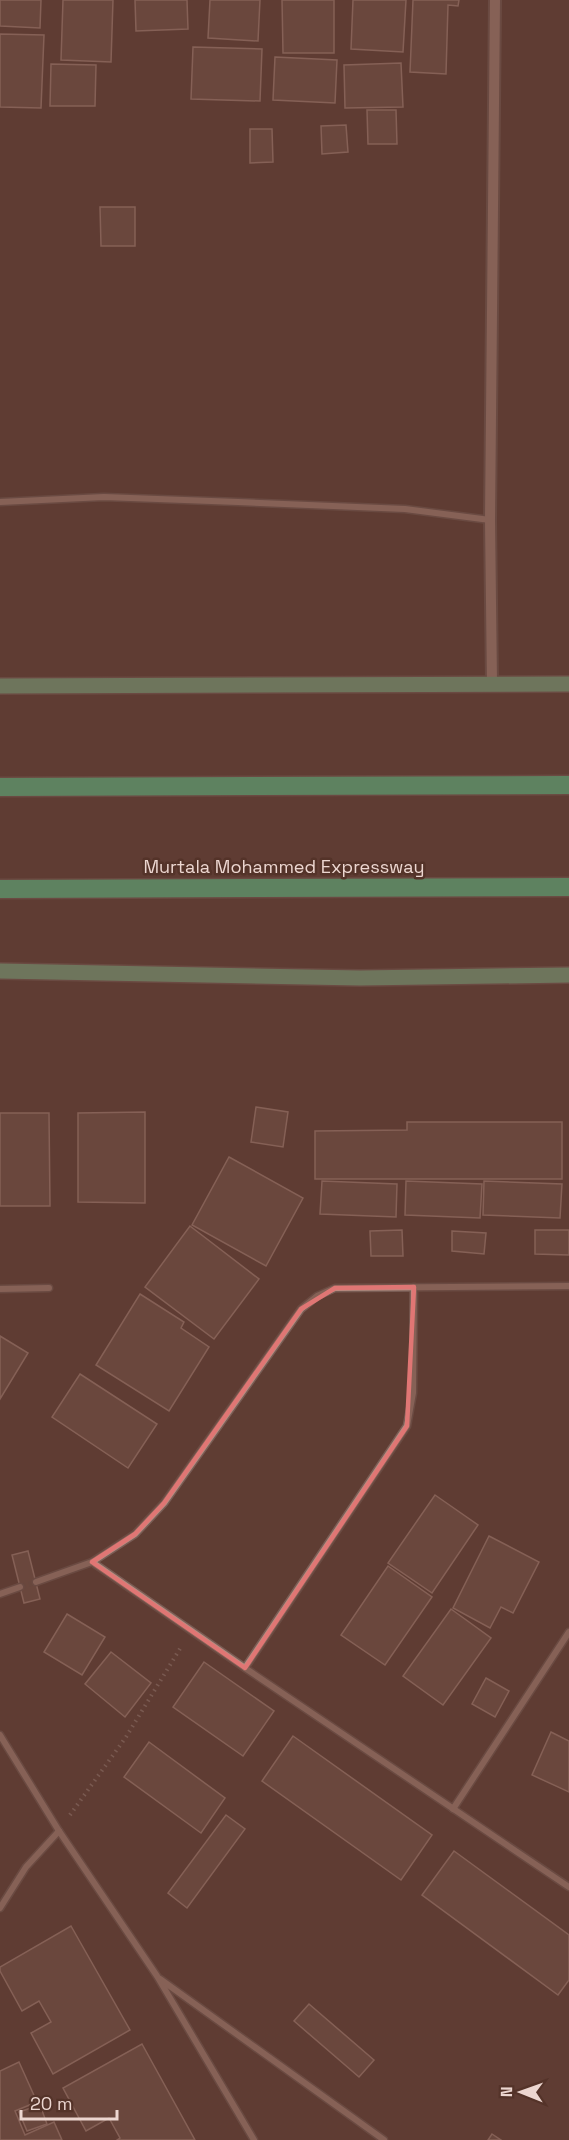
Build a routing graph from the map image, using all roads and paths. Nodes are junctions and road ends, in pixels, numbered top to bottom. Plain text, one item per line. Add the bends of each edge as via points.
1 (495, 0) edge
2 (0, 502) edge
3 (490, 520) junction
4 (492, 684) junction
5 (569, 684) edge
6 (0, 686) edge
7 (569, 785) edge
8 (0, 787) edge
9 (569, 887) edge
10 (0, 889) edge
11 (0, 971) edge
12 (569, 975) edge
13 (569, 1286) edge
14 (414, 1287) junction
15 (49, 1288) dead end
16 (0, 1289) edge
17 (92, 1562) junction
18 (36, 1582) tunnel mouth
19 (20, 1587) tunnel mouth
20 (0, 1594) edge
21 (191, 1630) junction
22 (569, 1632) edge
23 (245, 1668) junction
24 (0, 1735) edge
25 (453, 1809) junction
26 (59, 1831) junction
27 (569, 1887) edge
28 (0, 1908) edge
29 (157, 1976) junction
30 (254, 2140) edge
31 (384, 2140) edge

1 - 3 street
2 - 3 street via 104,496 405,509
3 - 4 street
4 - 5 main road
4 - 6 main road
7 - 8 highway
9 - 10 highway, Murtala Mohammed Expressway
11 - 12 main road via 360,978
13 - 14 street
14 - 17 street via 335,1288 317,1296 302,1309 164,1503 135,1534
14 - 23 street via 412,1393 407,1426
15 - 16 street
17 - 18 street
17 - 21 street
19 - 20 street
21 - 23 street
21 - 26 path via 126,1737
22 - 25 street
23 - 25 street
24 - 26 street
25 - 27 street
26 - 28 street via 26,1867
26 - 29 street
29 - 30 street
29 - 31 street

